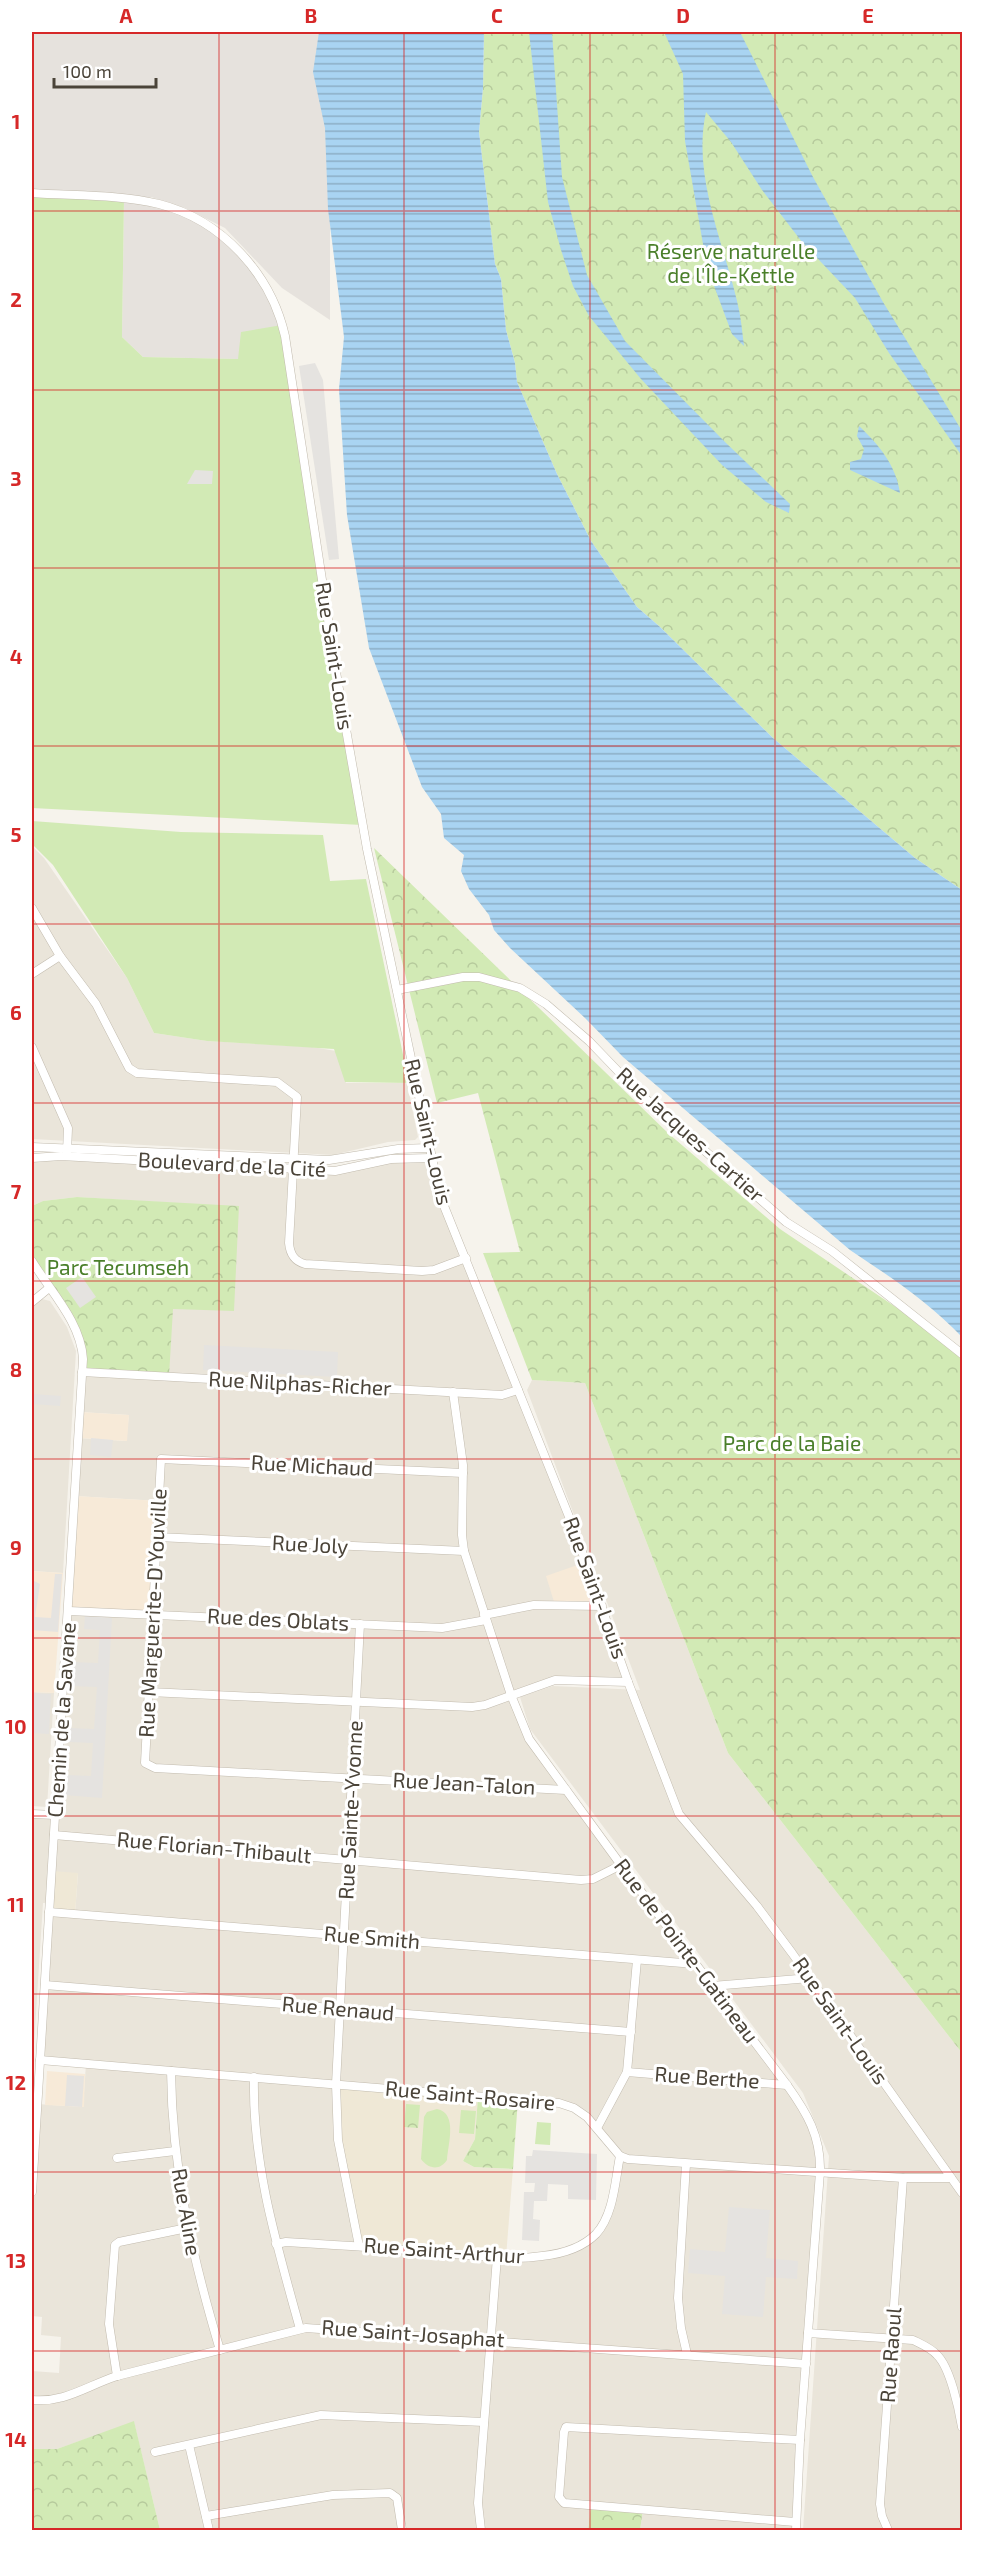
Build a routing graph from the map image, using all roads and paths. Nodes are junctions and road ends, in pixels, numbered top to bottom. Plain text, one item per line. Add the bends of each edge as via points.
1 (32, 193) edge
2 (32, 908) edge
3 (60, 956) junction
4 (32, 974) edge
5 (397, 990) junction
6 (32, 1047) edge
7 (32, 1147) edge
8 (428, 1148) junction
9 (67, 1152) junction
10 (32, 1158) edge
11 (430, 1158) junction
12 (293, 1159) junction
13 (293, 1170) junction
14 (466, 1258) junction
15 (32, 1261) edge
16 (48, 1288) junction
17 (32, 1302) edge
18 (963, 1354) edge
19 (82, 1372) junction
20 (518, 1390) junction
21 (453, 1392) junction
22 (161, 1459) joint
23 (463, 1473) junction
24 (157, 1537) junction
25 (464, 1551) junction
26 (602, 1606) junction
27 (69, 1611) junction
28 (153, 1614) junction
29 (485, 1618) junction
30 (360, 1624) junction
31 (628, 1682) junction
32 (149, 1692) junction
33 (511, 1695) junction
34 (357, 1701) junction
35 (147, 1766) joint
36 (353, 1777) junction
37 (566, 1790) junction
38 (32, 1814) edge
39 (56, 1815) junction
40 (54, 1834) junction
41 (349, 1860) junction
42 (621, 1865) junction
43 (49, 1912) junction
44 (344, 1936) junction
45 (637, 1960) junction
46 (695, 1965) junction
47 (810, 1978) junction
48 (45, 1985) junction
49 (712, 1986) junction
50 (340, 2010) junction
51 (631, 2032) junction
52 (40, 2060) junction
53 (171, 2071) junction
54 (627, 2072) junction
55 (254, 2077) junction
56 (336, 2084) junction
57 (787, 2085) junction
58 (34, 2114) edge
59 (597, 2128) junction
60 (175, 2151) junction
61 (620, 2156) junction
62 (117, 2158) dead end
63 (686, 2164) junction
64 (820, 2172) junction
65 (903, 2178) junction
66 (951, 2178) junction
67 (32, 2192) edge
68 (963, 2193) edge
69 (187, 2228) junction
70 (276, 2244) junction
71 (359, 2246) junction
72 (497, 2257) junction
73 (300, 2329) junction
74 (808, 2333) junction
75 (892, 2338) junction
76 (490, 2340) junction
77 (220, 2350) junction
78 (687, 2354) junction
79 (806, 2364) junction
80 (117, 2376) junction
81 (32, 2400) edge
82 (484, 2422) junction
83 (963, 2427) edge
84 (800, 2440) junction
85 (189, 2445) junction
86 (155, 2452) dead end
87 (206, 2516) junction
88 (795, 2526) edge
89 (209, 2530) edge
90 (402, 2530) edge
91 (482, 2530) edge
92 (888, 2530) edge

1 - 5 street, Rue Saint-Louis via 124,199 179,212 235,247 274,302 285,336 363,829
2 - 3 street
3 - 4 street
3 - 12 street via 96,1004 129,1068 137,1073 277,1082 297,1097
5 - 8 street, Rue Saint-Louis
5 - 18 street, Rue Jacques-Cartier via 479,976 520,988 546,1004 590,1041 639,1094 786,1222 832,1251
6 - 9 street via 68,1128
7 - 9 street, Boulevard de la Cité
8 - 11 street, Rue Saint-Louis
8 - 12 street, Boulevard de la Cité via 338,1160
9 - 10 street, Boulevard de la Cité
9 - 12 street, Boulevard de la Cité
9 - 13 street, Boulevard de la Cité
11 - 13 street, Boulevard de la Cité via 391,1159 335,1171
11 - 14 street, Rue Saint-Louis via 440,1196
12 - 13 street
13 - 14 street via 289,1250 300,1263 422,1272
14 - 20 street, Rue Saint-Louis
15 - 16 street, Chemin de la Savane
16 - 17 street
16 - 19 street, Chemin de la Savane via 78,1332
19 - 21 street, Rue Nilphas-Richer
19 - 27 street, Chemin de la Savane
20 - 21 street, Rue Nilphas-Richer via 502,1395
20 - 26 street, Rue Saint-Louis
21 - 23 street, Rue de Pointe-Gatineau
22 - 23 street, Rue Michaud
22 - 24 street, Rue Marguerite-D'Youville
23 - 25 street, Rue de Pointe-Gatineau
24 - 25 street, Rue Joly
24 - 28 street, Rue Marguerite-D'Youville
25 - 29 street, Rue de Pointe-Gatineau
26 - 29 street, Rue des Oblats via 534,1605
26 - 31 street, Rue Saint-Louis
27 - 28 street, Rue des Oblats
27 - 39 street, Chemin de la Savane
28 - 30 street, Rue des Oblats
28 - 32 street, Rue Marguerite-D'Youville
29 - 30 street, Rue des Oblats via 448,1628
29 - 33 street, Rue de Pointe-Gatineau
30 - 34 street, Rue Sainte-Yvonne
31 - 33 street via 555,1680
31 - 47 street, Rue Saint-Louis via 679,1814 757,1906
32 - 34 street
32 - 35 street, Rue Marguerite-D'Youville via 144,1760
33 - 34 street via 472,1707
33 - 37 street, Rue de Pointe-Gatineau via 525,1732
34 - 36 street, Rue Sainte-Yvonne
35 - 36 street, Rue Jean-Talon
36 - 37 street, Rue Jean-Talon
36 - 41 street, Rue Sainte-Yvonne
37 - 42 street, Rue de Pointe-Gatineau
38 - 39 street
39 - 40 street, Chemin de la Savane
40 - 41 street, Rue Florian-Thibault
40 - 43 street, Chemin de la Savane
41 - 42 street, Rue Florian-Thibault via 581,1880 593,1879
41 - 44 street, Rue Sainte-Yvonne
42 - 46 street, Rue de Pointe-Gatineau
43 - 44 street, Rue Smith
43 - 48 street, Chemin de la Savane
44 - 45 street, Rue Smith
44 - 50 street, Rue Sainte-Yvonne
45 - 46 street, Rue Smith
45 - 51 street
46 - 49 street, Rue de Pointe-Gatineau
47 - 49 street
47 - 66 street, Rue Saint-Louis
48 - 50 street, Rue Renaud
48 - 52 street, Chemin de la Savane
49 - 57 street, Rue de Pointe-Gatineau
50 - 51 street, Rue Renaud
50 - 56 street, Rue Sainte-Yvonne
51 - 54 street
52 - 53 street, Rue Saint-Rosaire
52 - 58 street, Chemin de la Savane
53 - 55 street, Rue Saint-Rosaire
53 - 60 street, Rue Aline
54 - 57 street, Rue Berthe
54 - 59 street
55 - 56 street, Rue Saint-Rosaire
55 - 70 street via 256,2144
56 - 59 street, Rue Saint-Rosaire via 559,2103 581,2112
56 - 71 street, Rue Sainte-Yvonne via 338,2140
57 - 64 street, Rue de Pointe-Gatineau via 813,2126 819,2145
58 - 67 street, Chemin de la Savane
59 - 61 street, Rue Saint-Rosaire
60 - 62 street
60 - 69 street, Rue Aline
61 - 63 street
61 - 72 street, Rue Saint-Arthur via 608,2211 594,2236 575,2248 552,2255
63 - 64 street
63 - 78 street via 678,2298
64 - 65 street
64 - 74 street, Rue de Pointe-Gatineau
65 - 66 street
65 - 75 street, Rue Raoul
66 - 68 street, Rue Saint-Louis
69 - 77 street, Rue Aline
69 - 80 street via 115,2245 109,2324
70 - 71 street, Rue Saint-Arthur
70 - 73 street
71 - 72 street, Rue Saint-Arthur
72 - 76 street
73 - 76 street, Rue Saint-Josaphat
73 - 77 street, Rue Saint-Josaphat
74 - 75 street
74 - 79 street, Rue de Pointe-Gatineau
75 - 83 street via 913,2340 938,2355 947,2371
75 - 92 street, Rue Raoul via 880,2504
76 - 78 street, Rue Saint-Josaphat
76 - 82 street
77 - 80 street, Rue Saint-Josaphat
78 - 79 street, Rue Saint-Josaphat
79 - 84 street, Rue de Pointe-Gatineau
80 - 81 street, Rue Saint-Josaphat via 54,2401
82 - 85 street via 328,2415
82 - 91 street via 478,2503
84 - 88 street, Rue de Pointe-Gatineau
84 - 88 street via 566,2427 559,2497 564,2503
85 - 86 street
85 - 87 street
87 - 89 street
87 - 90 street via 333,2495 390,2493 397,2498

